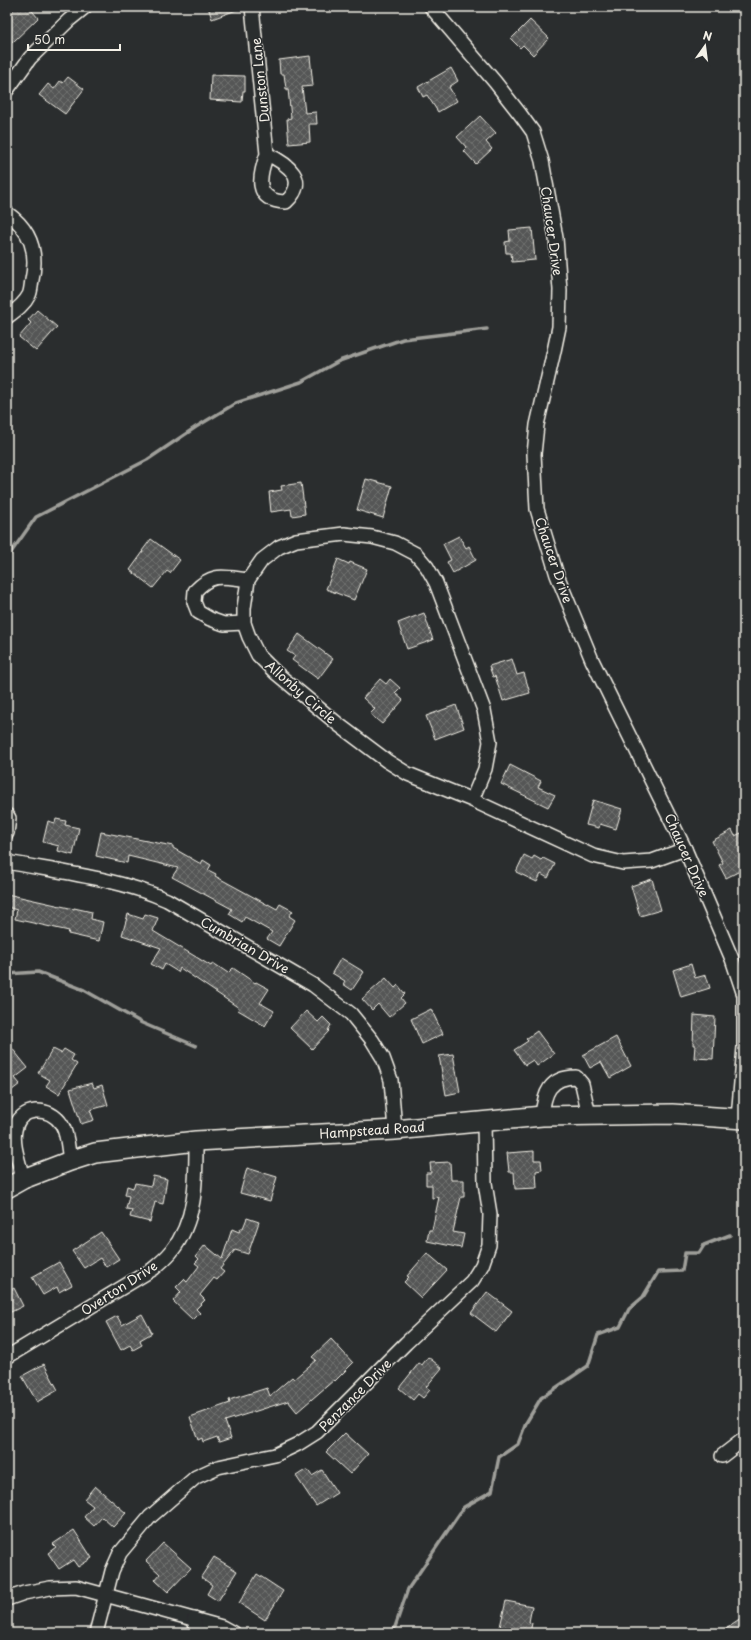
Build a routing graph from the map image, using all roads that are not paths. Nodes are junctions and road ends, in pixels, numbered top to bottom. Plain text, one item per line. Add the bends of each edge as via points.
1 (85, 7) edge
2 (252, 7) edge
3 (431, 7) edge
4 (7, 90) edge
5 (267, 154) dead end
6 (7, 213) edge
7 (7, 317) edge
8 (248, 580) junction
9 (244, 623) junction
10 (472, 800) junction
11 (7, 815) edge
12 (7, 834) edge
13 (685, 848) junction
14 (7, 862) edge
15 (589, 1115) junction
16 (542, 1116) junction
17 (741, 1119) edge
18 (484, 1121) junction
19 (395, 1130) junction
20 (196, 1141) junction
21 (70, 1161) junction
22 (15, 1184) edge
23 (7, 1358) edge
24 (744, 1439) edge
25 (722, 1456) dead end
26 (106, 1594) junction
27 (7, 1599) edge
28 (194, 1619) junction
29 (96, 1633) edge
30 (197, 1633) edge
31 (233, 1633) edge

1 - 4 street via 30,58
2 - 5 street, Dunston Lane
3 - 13 street, Chaucer Drive via 495,82 533,132 542,161 556,238 560,290 558,333 537,425 534,454 537,509 556,575 592,660
6 - 7 street via 27,231 36,264 29,295 20,307
8 - 9 street, Allonby Circle
8 - 9 street via 211,578 195,592 194,602 198,612 210,619 224,624
8 - 10 street, Allonby Circle via 262,560 279,547 296,540 344,534 372,537 416,554 436,583 484,710 490,742 485,769
9 - 10 street, Allonby Circle via 258,655 339,725 408,774
10 - 13 street, Allonby Circle via 593,856 624,863 652,861
11 - 12 street
13 - 17 street, Chaucer Drive via 744,995
14 - 19 street, Cumbrian Drive via 146,891 167,900 313,985 351,1014 383,1058 391,1080
15 - 16 street, Hampstead Road
15 - 16 street via 582,1084 576,1077 566,1077 556,1081 547,1091
15 - 17 street, Hampstead Road via 672,1114
16 - 18 street, Hampstead Road
18 - 19 street, Hampstead Road
18 - 26 street, Penzance Drive via 490,1214 489,1245 482,1265 472,1281 317,1432 275,1455 218,1467 196,1477 150,1517 120,1552
19 - 20 street, Hampstead Road
20 - 21 street, Hampstead Road via 95,1153
20 - 23 street, Overton Drive via 196,1185 188,1224 171,1252 153,1269
21 - 22 street, Hampstead Road
21 - 22 street via 62,1124 44,1111 31,1110 21,1117 15,1129
24 - 25 street
26 - 27 street via 76,1587 50,1588
26 - 28 street
26 - 29 street, Penzance Drive
28 - 30 street
28 - 31 street

